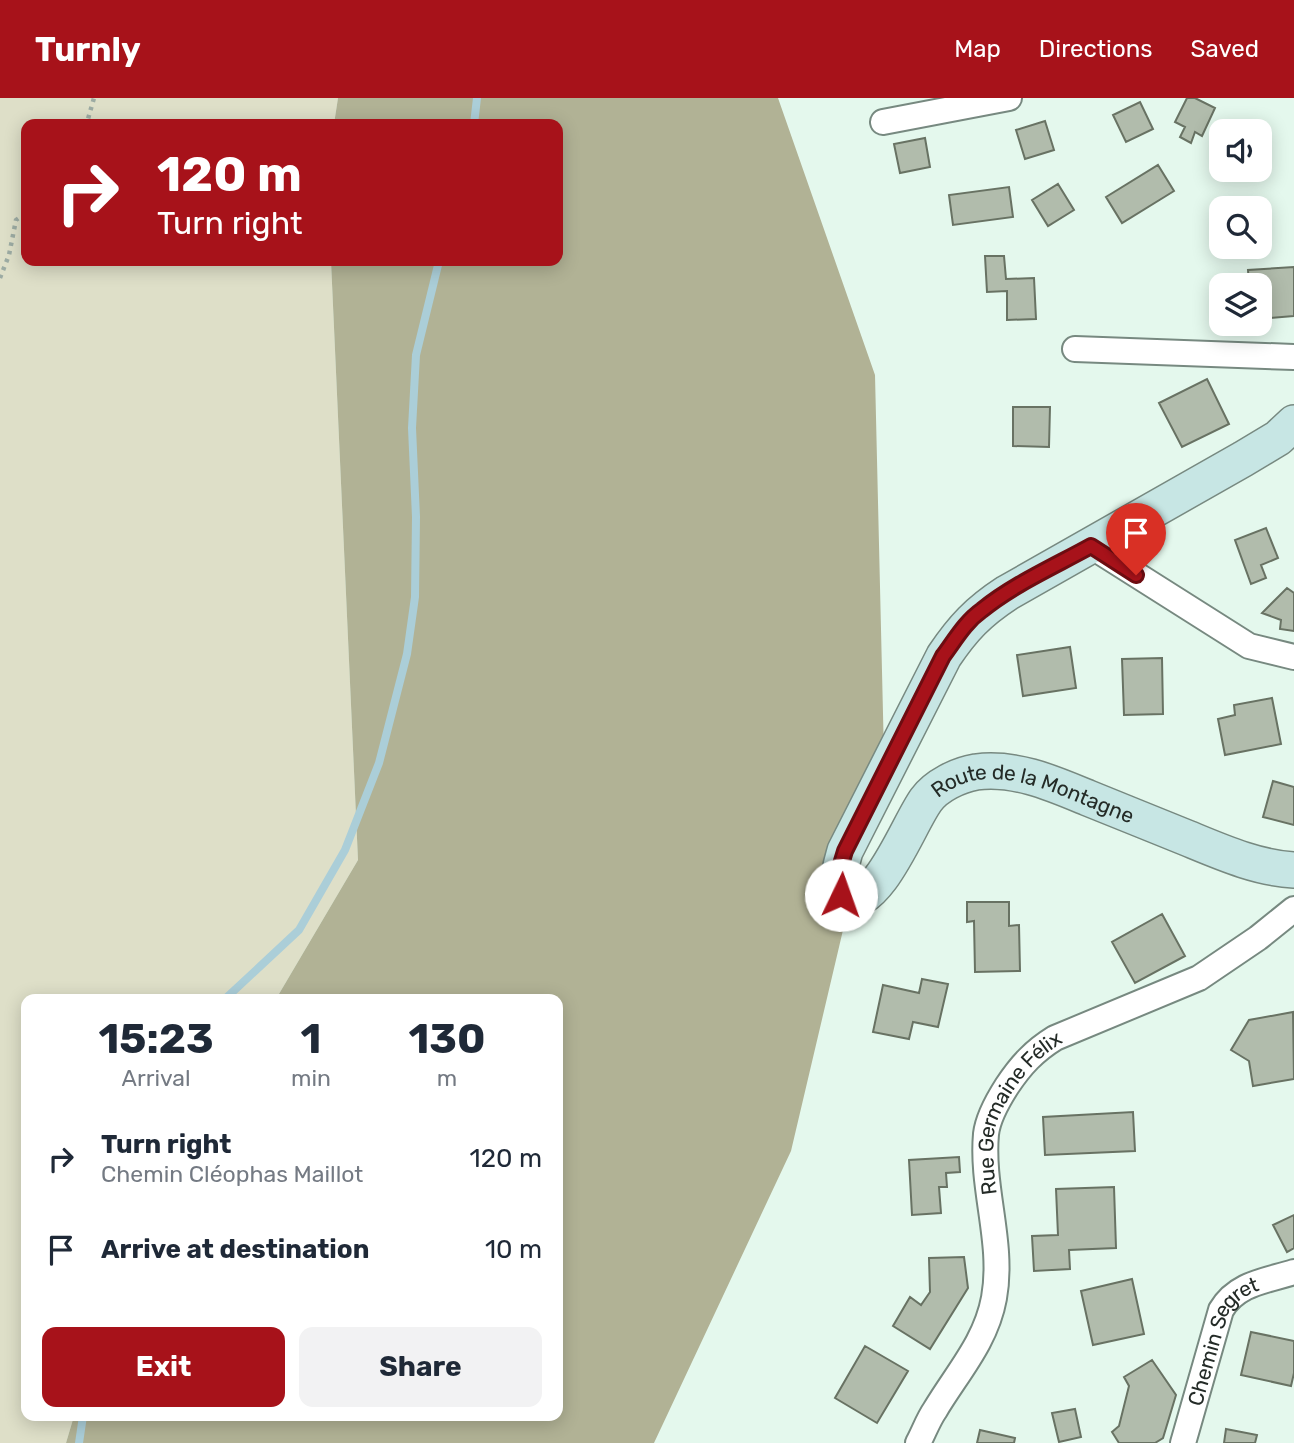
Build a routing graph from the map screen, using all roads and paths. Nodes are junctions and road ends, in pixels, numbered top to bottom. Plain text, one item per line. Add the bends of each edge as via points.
1 (94, 98) edge
2 (1009, 98) edge
3 (88, 119) edge
4 (883, 122) dead end
5 (21, 216) edge
6 (0, 278) edge
7 (1075, 349) dead end
8 (1294, 357) edge
9 (1294, 423) edge
10 (1091, 546) junction
11 (1294, 657) edge
12 (1294, 870) edge
13 (1294, 909) edge
14 (1294, 1272) edge
15 (918, 1443) edge
16 (1183, 1443) edge

1 - 3 path
2 - 4 street
5 - 6 path via 16,220
7 - 8 street
9 - 10 main road, Route de la Montagne via 1278,438
10 - 11 street via 1249,646
10 - 12 main road, Route de la Montagne via 1007,593 961,630 943,656 845,851 838,874 841,895 846,902 853,902 869,891 927,799 943,784 973,772 1007,771 1044,780 1238,859
13 - 15 street, Rue Germaine Félix via 1199,978 1055,1038 1021,1065 996,1103 986,1132 998,1263 994,1299 972,1356
14 - 16 street, Chemin Segret via 1239,1289 1229,1297

